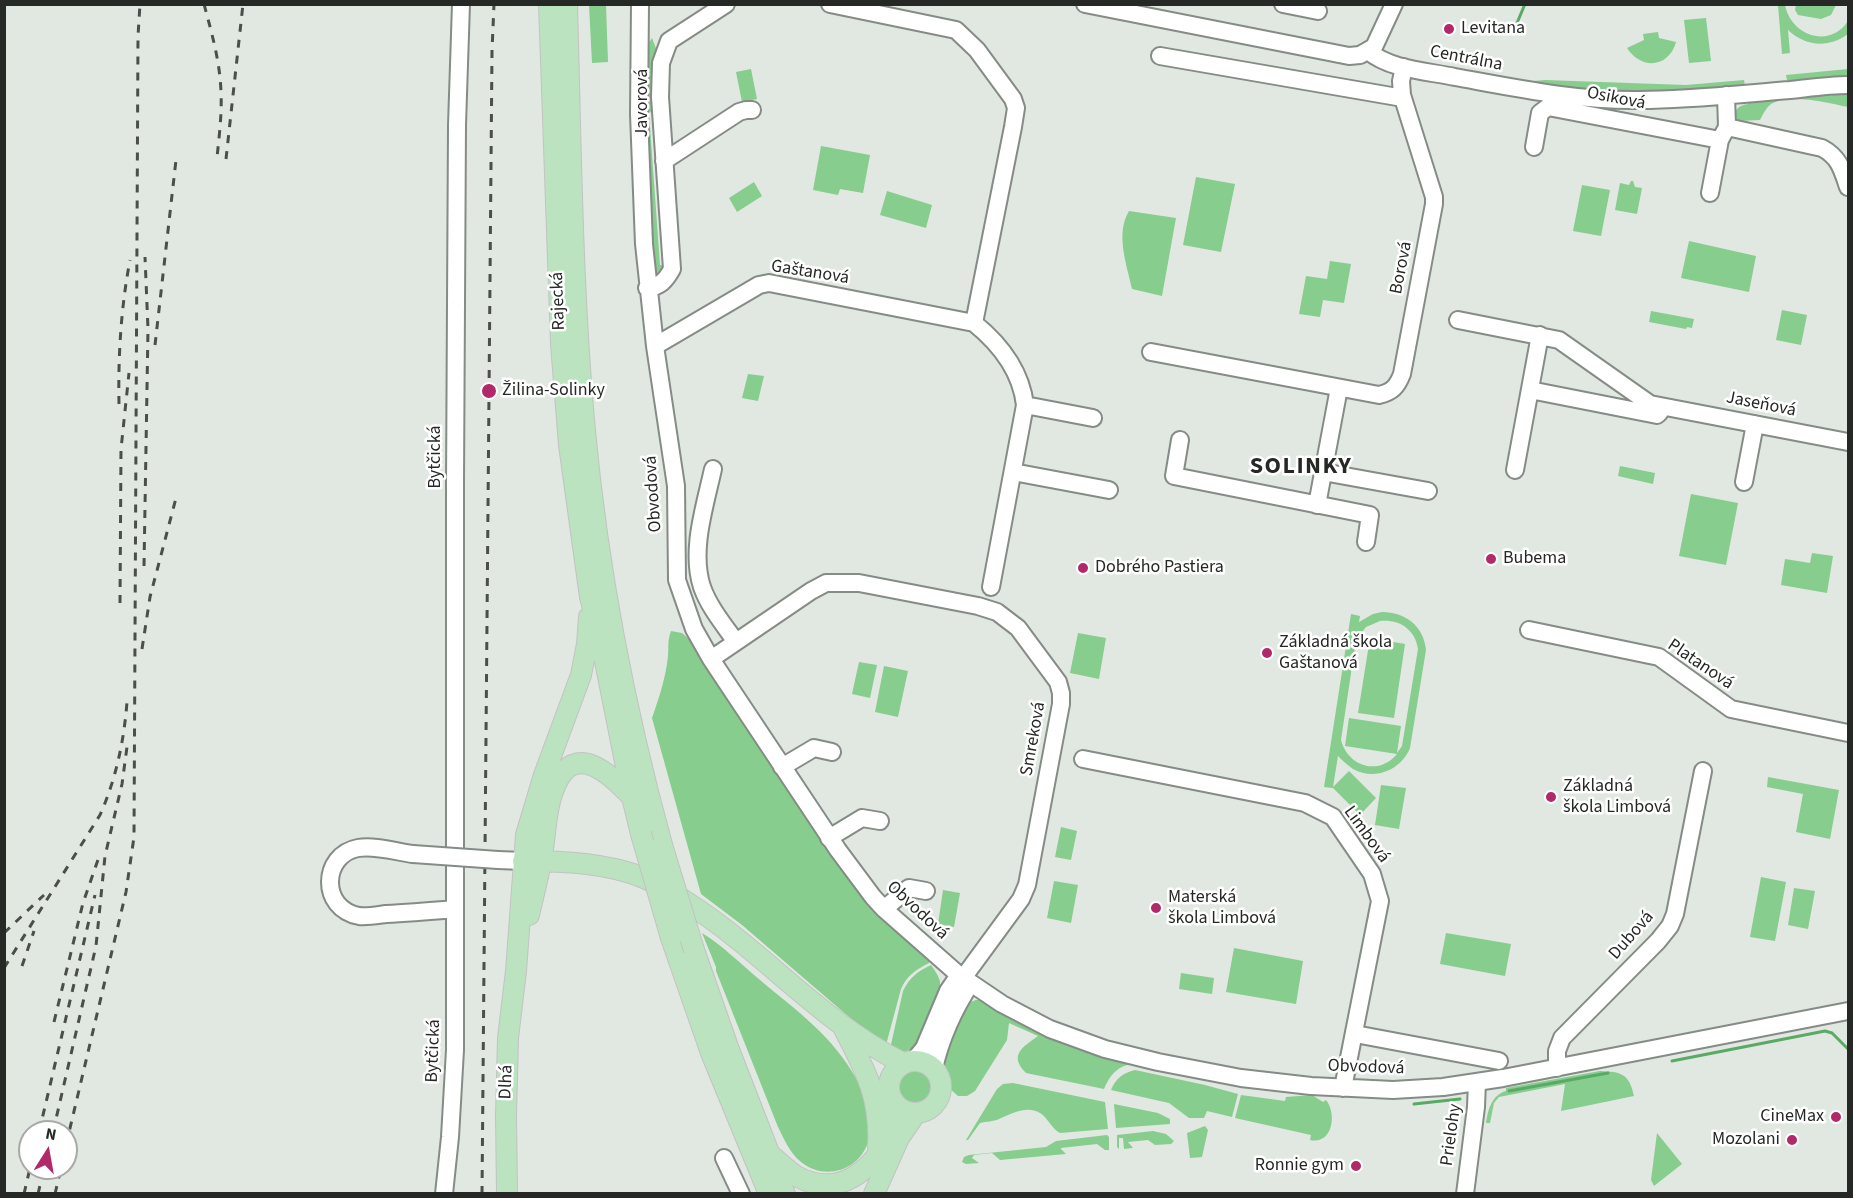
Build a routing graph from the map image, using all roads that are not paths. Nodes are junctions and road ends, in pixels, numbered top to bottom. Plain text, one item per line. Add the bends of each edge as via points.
1 (461, 4) edge
2 (549, 4) edge
3 (567, 4) edge
4 (640, 4) edge
5 (726, 4) edge
6 (830, 4) edge
7 (1085, 4) edge
8 (1283, 4) edge
9 (1394, 4) edge
10 (1318, 11) dead end
11 (1368, 51) junction
12 (1160, 56) dead end
13 (1404, 67) junction
14 (1426, 71) junction
15 (1848, 85) edge
16 (1726, 95) junction
17 (1402, 97) junction
18 (752, 110) dead end
19 (1723, 134) junction
20 (1534, 147) dead end
21 (664, 161) junction
22 (1848, 187) edge
23 (1710, 193) dead end
24 (648, 288) junction
25 (1458, 320) dead end
26 (974, 323) junction
27 (1540, 335) junction
28 (655, 346) junction
29 (1151, 352) dead end
30 (1338, 388) junction
31 (1530, 390) junction
32 (1025, 405) junction
33 (1665, 407) junction
34 (1093, 418) dead end
35 (1755, 424) junction
36 (1180, 440) dead end
37 (1848, 442) edge
38 (713, 469) dead end
39 (1515, 470) dead end
40 (1013, 472) junction
41 (1323, 472) junction
42 (1744, 482) dead end
43 (1109, 490) dead end
44 (1428, 491) dead end
45 (1317, 505) junction
46 (1366, 542) dead end
47 (991, 587) dead end
48 (598, 596) junction
49 (1529, 630) dead end
50 (736, 642) junction
51 (711, 659) junction
52 (1848, 733) edge
53 (832, 752) dead end
54 (1083, 759) dead end
55 (782, 767) junction
56 (1703, 771) dead end
57 (632, 797) junction
58 (880, 821) dead end
59 (829, 838) junction
60 (532, 861) junction
61 (926, 891) dead end
62 (455, 909) junction
63 (884, 909) junction
64 (964, 979) junction
65 (1848, 1011) edge
66 (842, 1026) junction
67 (1355, 1034) junction
68 (1499, 1061) dead end
69 (909, 1062) junction
70 (934, 1068) junction
71 (1557, 1068) junction
72 (890, 1080) junction
73 (1477, 1082) junction
74 (1343, 1088) junction
75 (907, 1109) junction
76 (878, 1153) junction
77 (770, 1154) junction
78 (724, 1158) dead end
79 (444, 1194) edge
80 (507, 1194) edge
81 (741, 1194) edge
82 (769, 1194) edge
83 (785, 1194) edge
84 (874, 1194) edge
85 (1465, 1194) edge

1 - 62 street, Bytčická
2 - 48 main road, Rajecká via 561,344 569,445 578,522
3 - 48 main road, Rajecká via 578,344
4 - 24 street, Obvodová via 640,183
5 - 21 street, Javorová via 669,41 659,81
6 - 26 street via 956,30 977,50 1013,99 1013,127
7 - 11 street via 1336,54 1360,55
8 - 10 street
9 - 11 street via 1377,41
11 - 13 street, Centrálna via 1382,61
12 - 17 street
13 - 14 street, Centrálna
13 - 17 street, Borová
14 - 16 street, Centrálna via 1513,88 1601,99
14 - 17 street
15 - 16 street, Centrálna
16 - 19 street
17 - 30 street, Borová via 1434,197 1402,374 1390,393 1379,396
18 - 21 street, Javorová via 739,112
19 - 20 street, Osiková via 1548,107 1540,113
19 - 22 street, Osiková via 1813,144 1838,160
19 - 23 street
21 - 24 street, Javorová via 672,269 666,279
24 - 28 street, Obvodová
25 - 27 street, Jaseňová
26 - 28 street, Gaštanová via 769,283 759,285
26 - 32 street via 991,336 1018,376
27 - 31 street
27 - 33 street, Jaseňová via 1559,339 1650,404
28 - 51 street, Obvodová via 676,486 677,580 694,629
29 - 30 street, Borová
30 - 41 street
31 - 33 street, Jaseňová via 1657,415
31 - 39 street
32 - 34 street
32 - 40 street
33 - 35 street, Jaseňová
35 - 37 street, Jaseňová
35 - 42 street
36 - 45 street via 1174,476
38 - 50 street via 698,569 710,604
40 - 43 street
40 - 47 street
41 - 44 street
41 - 45 street
45 - 46 street via 1370,515
48 - 57 main road via 599,631
48 - 60 main road via 585,659 526,835
48 - 77 main road, bridge via 662,845 694,950
49 - 52 street, Platanová via 1659,657 1731,709
50 - 51 street, Smreková
50 - 64 street, Smreková via 821,584 859,583 978,606 1002,615 1018,628 1054,676 1061,704 1027,885 1021,900 971,964
51 - 55 street, Obvodová
53 - 55 street via 814,748
54 - 67 street, Limbová via 1305,803 1333,817 1372,874 1380,901
55 - 59 street, Obvodová
56 - 71 street, Dubová via 1670,926 1562,1038
57 - 60 main road via 595,766 572,766 555,785
57 - 82 main road, bridge via 671,938 711,1053
58 - 59 street via 862,818
59 - 63 street, Obvodová
60 - 62 street, bridge via 359,848 346,852 331,871 329,886 333,898 341,908 360,916
60 - 66 main road via 618,870 644,878 702,912
60 - 80 main road, Dlhá via 508,1038
61 - 63 street via 909,888
62 - 79 street, Bytčická via 454,1050
63 - 64 street, Obvodová
64 - 69 street via 948,991 924,1048
64 - 70 street
64 - 74 street, Obvodová via 1023,1016 1105,1049 1215,1074
65 - 71 street, Obvodová
66 - 69 main road via 884,1054
66 - 72 main road
66 - 76 main road via 872,1088 878,1119
67 - 68 street
67 - 74 street, Limbová
69 - 70 main road via 925,1062
69 - 72 main road via 894,1070
70 - 75 main road via 942,1086 937,1102 931,1108
71 - 73 street, Obvodová
72 - 75 main road via 892,1099
73 - 74 street, Obvodová via 1393,1090
73 - 85 street, Prielohy
75 - 76 main road
75 - 84 main road via 899,1138
76 - 77 main road via 861,1174 831,1187 797,1177
77 - 83 main road
78 - 81 street

